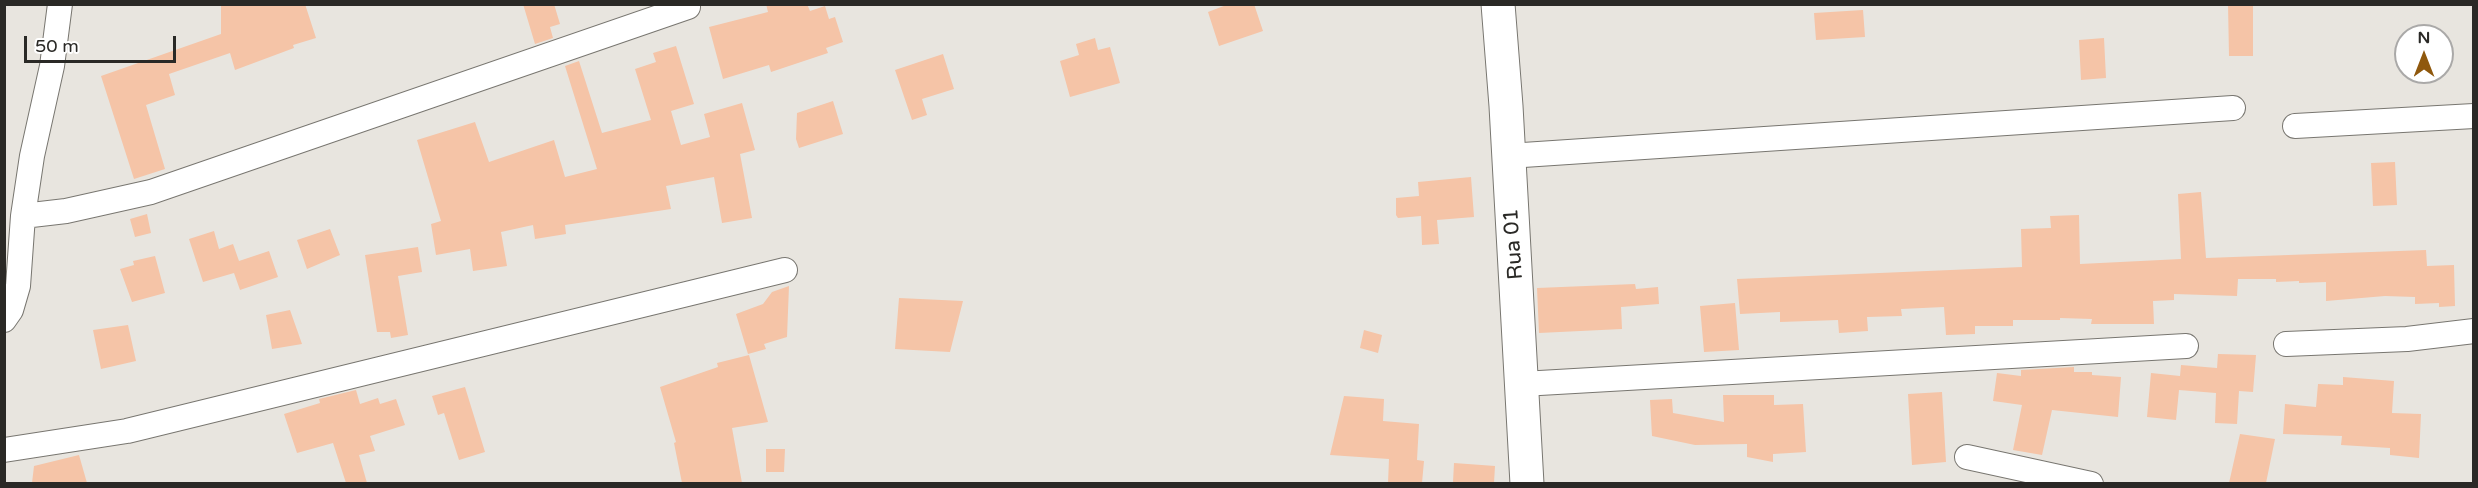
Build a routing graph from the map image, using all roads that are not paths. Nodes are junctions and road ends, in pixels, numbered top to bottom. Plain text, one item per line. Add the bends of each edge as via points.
1 (60, 4) edge
2 (1498, 4) edge
3 (688, 7) dead end
4 (2233, 108) dead end
5 (2474, 116) edge
6 (2295, 126) dead end
7 (1508, 156) junction
8 (22, 216) junction
9 (785, 270) dead end
10 (4, 321) edge
11 (2474, 331) edge
12 (2286, 344) dead end
13 (2186, 346) dead end
14 (1522, 384) junction
15 (4, 450) edge
16 (1966, 457) dead end
17 (1527, 483) edge
18 (2091, 483) edge

1 - 8 street via 52,66
2 - 7 street, Rua 01
3 - 8 street via 151,192 66,211
4 - 7 street
5 - 6 street
7 - 14 street, Rua 01
8 - 10 street via 18,286
9 - 15 street via 127,431
11 - 12 street via 2407,339
13 - 14 street
14 - 17 street, Rua 01
16 - 18 street

